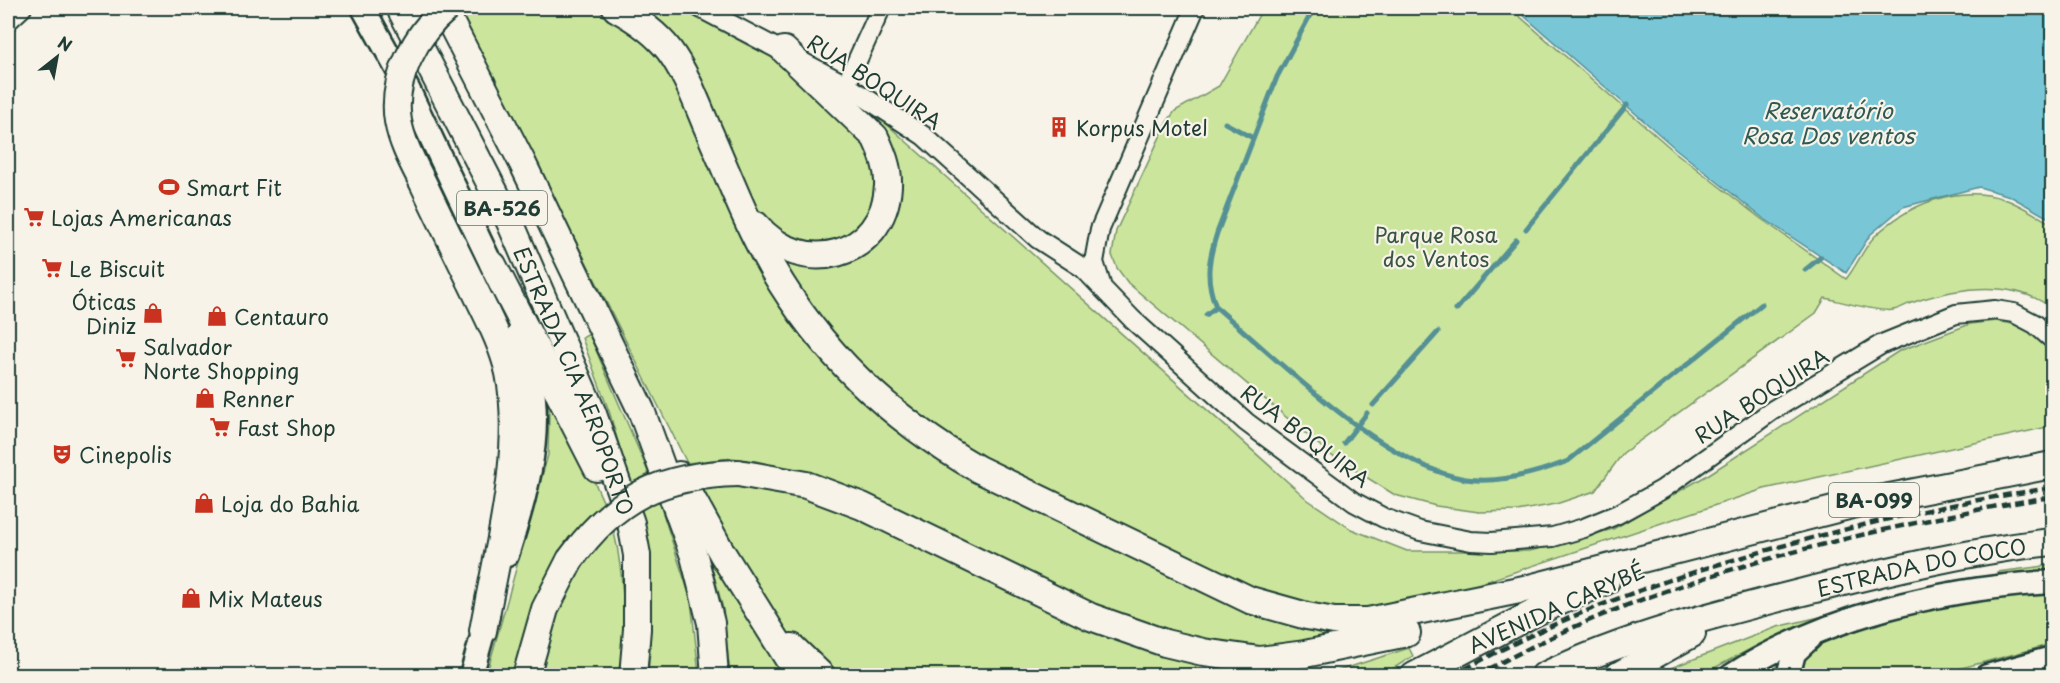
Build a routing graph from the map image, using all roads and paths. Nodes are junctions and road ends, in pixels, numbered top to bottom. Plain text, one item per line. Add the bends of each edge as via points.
1 (22, 8) edge
2 (363, 8) edge
3 (400, 8) edge
4 (616, 8) edge
5 (700, 8) edge
6 (881, 8) edge
7 (1195, 8) edge
8 (448, 13) edge
9 (8, 21) edge
10 (784, 50) junction
11 (846, 85) junction
12 (742, 208) junction
13 (1100, 229) junction
14 (1053, 250) junction
15 (493, 265) junction
16 (1107, 294) junction
17 (2052, 339) edge
18 (641, 410) junction
19 (2051, 463) edge
20 (2052, 542) edge
21 (1702, 545) junction
22 (2052, 582) edge
23 (1529, 588) junction
24 (1793, 594) junction
25 (638, 602) junction
26 (763, 616) junction
27 (1827, 629) junction
28 (1659, 631) junction
29 (483, 632) junction
30 (1407, 633) junction
31 (2052, 658) edge
32 (471, 675) edge
33 (526, 675) edge
34 (633, 675) edge
35 (716, 675) edge
36 (799, 675) edge
37 (822, 675) edge
38 (1288, 675) edge
39 (1414, 675) edge
40 (1544, 675) edge
41 (1587, 675) edge
42 (1617, 675) edge
43 (1731, 675) edge
44 (1788, 675) edge
45 (1987, 675) edge

1 - 9 street
2 - 15 main road, BA-526 via 408,89
3 - 25 highway, ESTRADA CIA AEROPORTO / BA-526 via 510,222 593,414 631,523 637,555
4 - 12 highway via 654,34 681,68
5 - 10 street, RUA BOQUIRA
6 - 11 street
7 - 13 street
8 - 18 highway, ESTRADA CIA AEROPORTO / BA-526
8 - 29 highway, bridge via 430,23 411,53 400,86 398,121 405,146 470,280 508,371 514,422 511,471
10 - 11 street, RUA BOQUIRA
10 - 12 highway via 875,137 888,174 885,203 862,241 838,253 812,257 790,252 773,242
11 - 14 street, RUA BOQUIRA via 924,136
12 - 23 highway via 771,267 800,313 837,358 902,419 939,447 978,469 1224,589 1279,610 1334,621 1368,621
13 - 14 street via 1076,253
13 - 16 street via 1095,269
14 - 16 street, RUA BOQUIRA via 1083,268
15 - 25 highway via 567,405 609,495
15 - 29 main road via 529,364 537,432 527,490
16 - 17 street, RUA BOQUIRA via 1246,422 1353,502 1419,531 1471,541 1552,537 1618,514 1663,489 1773,410 1882,344 1929,323 1956,314 1995,310 2025,318
18 - 26 highway via 722,553
18 - 35 highway via 694,556 711,623
19 - 21 highway, BA-099 via 1864,502
20 - 24 highway, ESTRADA DO COCO via 1945,559
21 - 23 highway
21 - 39 highway, AVENIDA CARYBÉ via 1536,612
22 - 27 main road via 1926,600
23 - 30 highway
24 - 28 highway
24 - 42 highway via 1692,634
25 - 34 highway, ESTRADA CIA AEROPORTO / BA-526
26 - 36 highway
26 - 37 highway
27 - 43 main road via 1775,649
27 - 44 main road via 1799,646 1790,661
28 - 40 highway
28 - 41 highway
29 - 32 main road
30 - 33 highway, bridge via 1260,660 1203,652 1091,617 853,502 806,485 738,473 693,475 647,489 598,524 570,560 545,609
30 - 38 highway
31 - 45 main road

